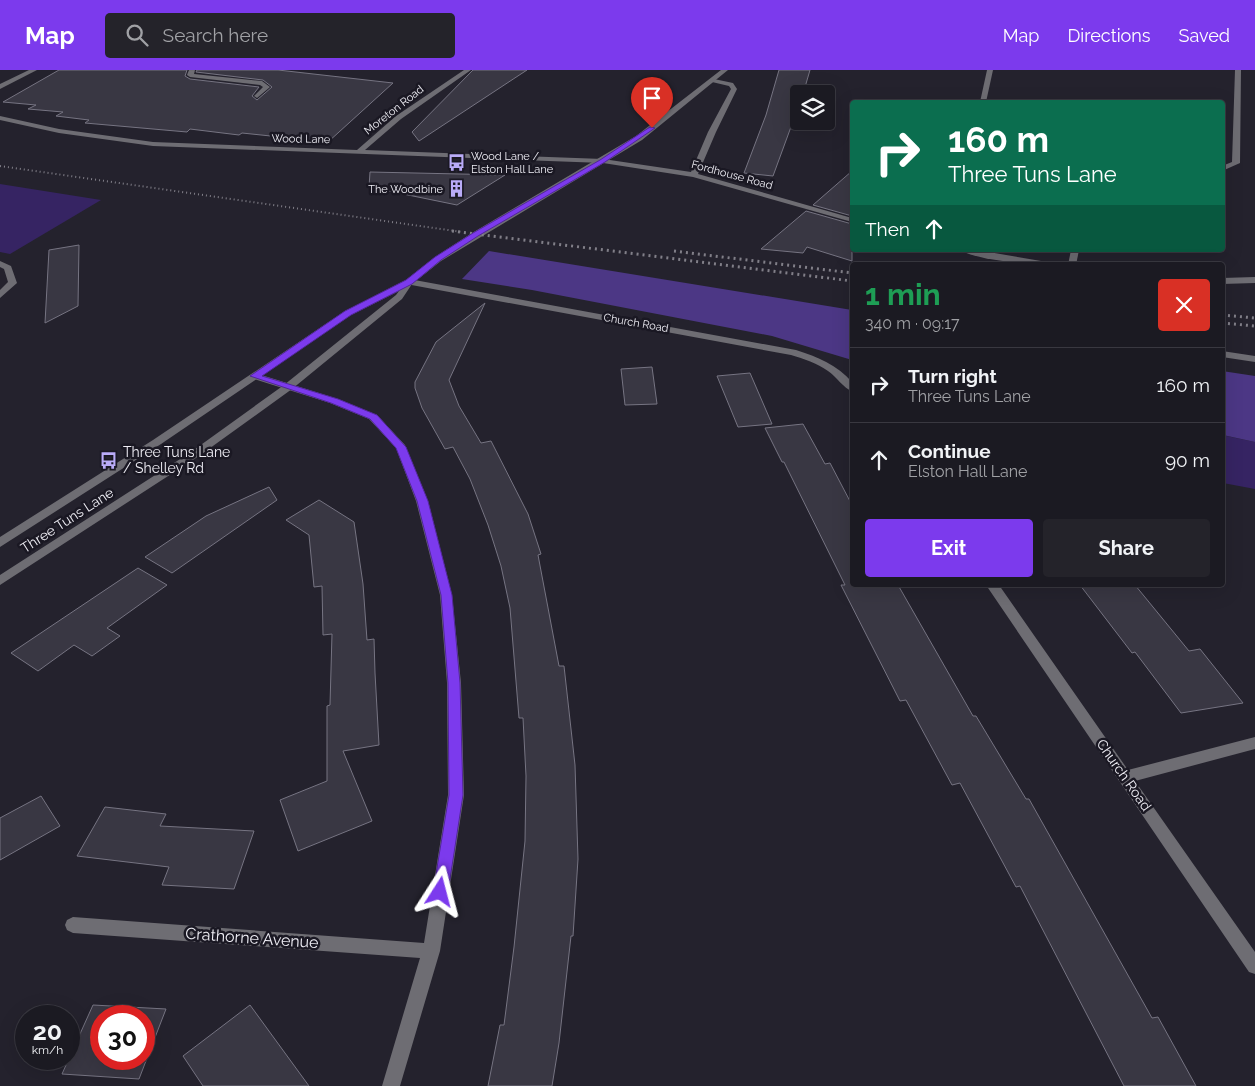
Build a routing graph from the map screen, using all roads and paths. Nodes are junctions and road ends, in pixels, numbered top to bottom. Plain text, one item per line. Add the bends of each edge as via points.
1 (34, 70) edge
2 (192, 70) edge
3 (468, 70) edge
4 (725, 70) edge
5 (990, 70) edge
6 (1238, 70) edge
7 (714, 81) junction
8 (0, 87) edge
9 (257, 96) dead end
10 (983, 100) edge
11 (0, 118) edge
12 (360, 151) junction
13 (603, 161) junction
14 (1225, 167) edge
15 (694, 176) junction
16 (850, 219) edge
17 (974, 252) edge
18 (1028, 262) edge
19 (0, 264) edge
20 (1255, 280) edge
21 (1225, 281) edge
22 (409, 282) junction
23 (0, 295) edge
24 (1225, 354) edge
25 (1255, 359) edge
26 (254, 376) junction
27 (850, 386) edge
28 (288, 387) junction
29 (0, 543) edge
30 (0, 581) edge
31 (993, 587) edge
32 (1255, 743) edge
33 (1126, 777) junction
34 (73, 925) dead end
35 (431, 950) junction
36 (1255, 966) edge
37 (391, 1086) edge

1 - 8 street
2 - 9 street via 190,75 267,86
3 - 12 street, Moreton Road via 412,106
4 - 7 street, Three Tuns Lane
5 - 10 street
6 - 14 street via 1236,163
7 - 13 street, Three Tuns Lane
7 - 15 street via 731,84 734,89
11 - 12 street, Wood Lane via 59,131 153,144
12 - 13 street, Wood Lane
13 - 15 street, Fordhouse Road
13 - 22 street, Three Tuns Lane via 475,235
15 - 16 street, Fordhouse Road
17 - 18 street
19 - 23 street via 8,268 13,283
20 - 21 street
22 - 26 street, Three Tuns Lane via 348,313
22 - 27 street, Church Road via 793,352 822,361
22 - 28 street, Three Tuns Lane via 399,297
24 - 25 street
26 - 28 street
26 - 29 street, Three Tuns Lane
28 - 30 street, Three Tuns Lane via 195,454
28 - 35 street via 373,417 401,447 422,501 442,576 454,683 456,795
31 - 33 street, Church Road
32 - 33 street
33 - 36 street, Church Road
34 - 35 street, Crathorne Avenue
35 - 37 street

